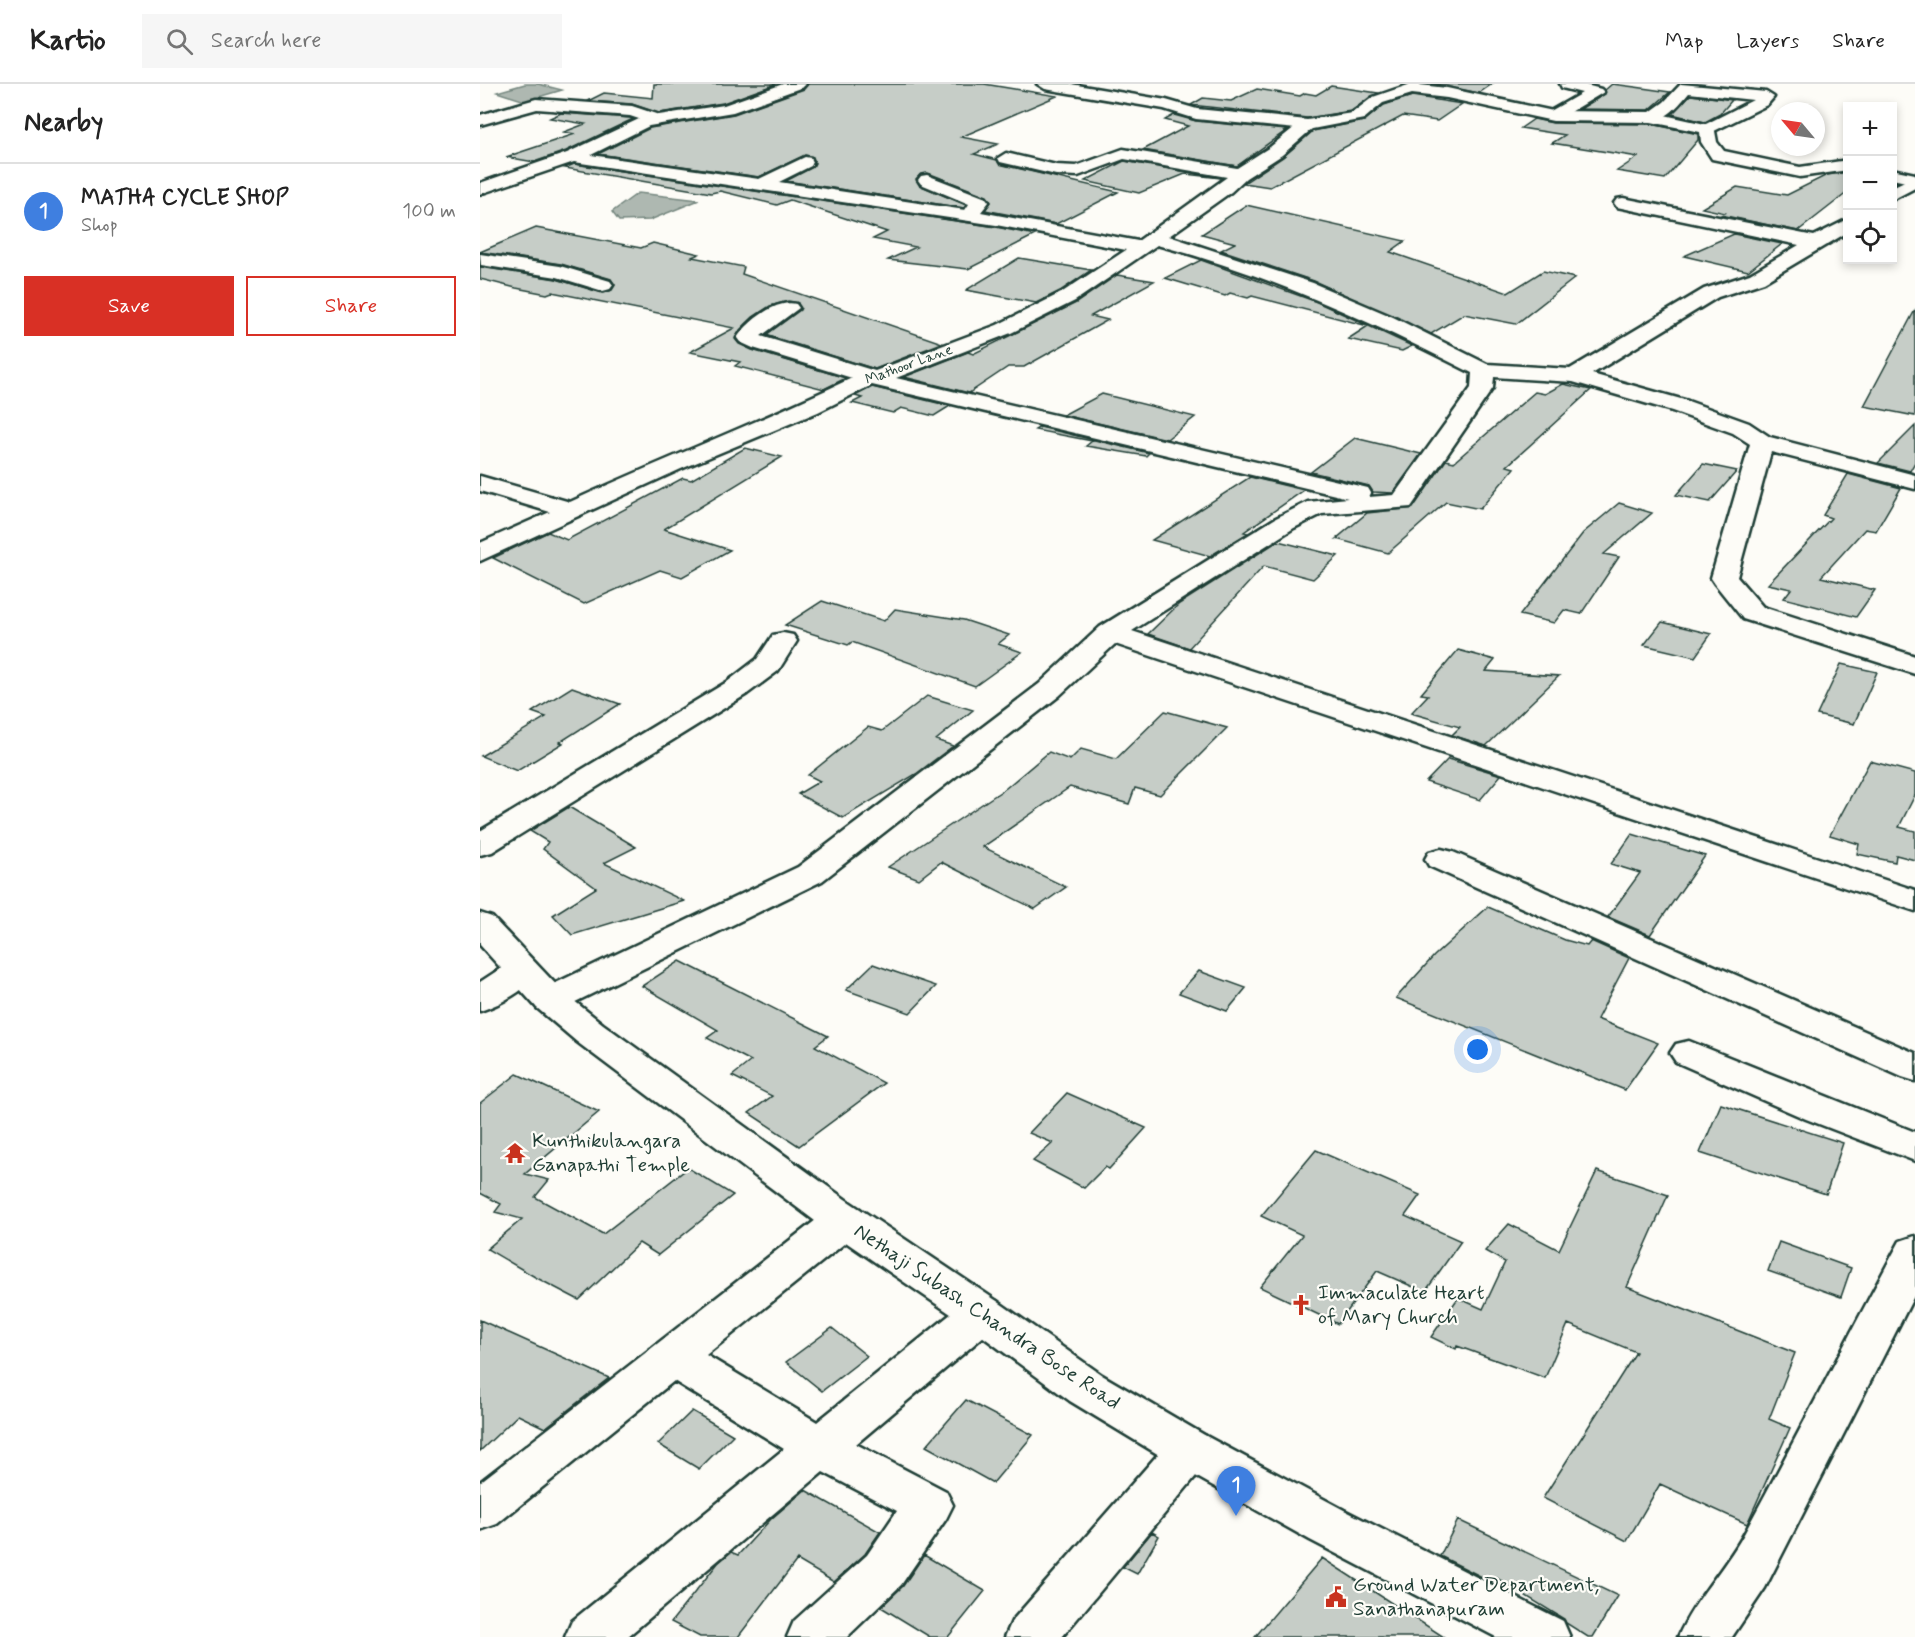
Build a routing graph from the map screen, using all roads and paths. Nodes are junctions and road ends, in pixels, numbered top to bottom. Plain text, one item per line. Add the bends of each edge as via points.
1 (798, 84) edge
2 (1045, 84) edge
3 (1568, 84) edge
4 (1414, 86) edge
5 (1688, 86) edge
6 (1553, 116) junction
7 (1651, 117) junction
8 (655, 119) junction
9 (480, 120) edge
10 (1307, 125) junction
11 (1708, 129) junction
12 (573, 157) junction
13 (1006, 158) dead end
14 (806, 162) dead end
15 (1843, 166) edge
16 (1240, 174) junction
17 (1897, 175) edge
18 (927, 180) dead end
19 (1915, 180) edge
20 (763, 184) junction
21 (480, 189) edge
22 (1897, 192) edge
23 (1623, 203) dead end
24 (968, 216) junction
25 (1843, 227) edge
26 (1147, 242) junction
27 (1818, 243) junction
28 (480, 259) edge
29 (603, 285) dead end
30 (789, 308) dead end
31 (1483, 370) junction
32 (1574, 376) junction
33 (872, 378) junction
34 (1762, 442) junction
35 (1915, 482) edge
36 (480, 483) edge
37 (1402, 502) junction
38 (571, 510) junction
39 (480, 553) edge
40 (1110, 633) junction
41 (783, 640) dead end
42 (1915, 665) edge
43 (480, 844) edge
44 (1441, 860) dead end
45 (1915, 901) edge
46 (480, 924) edge
47 (536, 985) junction
48 (480, 999) edge
49 (1689, 1053) dead end
50 (1915, 1068) edge
51 (1915, 1147) edge
52 (846, 1220) junction
53 (1915, 1252) edge
54 (982, 1312) junction
55 (672, 1357) junction
56 (819, 1447) junction
57 (1190, 1450) junction
58 (480, 1510) edge
59 (590, 1637) edge
60 (812, 1637) edge
61 (1030, 1637) edge
62 (1545, 1637) edge
63 (1703, 1637) edge

1 - 8 street via 720,111
2 - 10 street via 1167,105 1196,114
3 - 6 street via 1596,92
4 - 6 street
4 - 10 street via 1378,100 1358,116
5 - 7 street via 1670,105
5 - 11 street via 1766,97
6 - 7 street
7 - 11 street
8 - 9 street via 632,111 536,104
8 - 12 street via 634,125
10 - 16 street, Mathoor Lane
11 - 15 street via 1709,142 1718,156 1800,172
12 - 20 street
12 - 21 street
13 - 16 street via 1078,171 1123,154
14 - 20 street
16 - 26 street, Mathoor Lane
17 - 19 street
18 - 24 street via 980,202
19 - 22 street
20 - 24 street
23 - 27 street
24 - 26 street
25 - 27 street
26 - 31 street via 1245,265 1316,291
26 - 33 street, Mathoor Lane via 1068,297 1004,329
27 - 32 street via 1757,278 1711,293
28 - 29 street via 560,272
30 - 33 street via 747,338
31 - 32 street
31 - 37 street via 1482,388
32 - 34 street via 1680,406 1741,428
33 - 37 street
33 - 38 street, Mathoor Lane
34 - 35 street
34 - 42 street via 1724,578 1753,613
36 - 38 street
37 - 40 street via 1317,507
38 - 39 street, Mathoor Lane
40 - 45 street
40 - 47 street via 1049,690 810,874
41 - 43 street via 768,665 737,688
44 - 50 street
46 - 47 street, Nethaji Subash Chandra Bose Road
47 - 48 street
47 - 52 street, Nethaji Subash Chandra Bose Road via 598,1039
49 - 51 street
52 - 54 street, Nethaji Subash Chandra Bose Road
52 - 55 street
53 - 63 street via 1748,1573
54 - 56 street
54 - 57 street, Nethaji Subash Chandra Bose Road via 1086,1388
55 - 56 street
55 - 58 street
56 - 59 street
56 - 60 street via 929,1505 884,1570
57 - 61 street
57 - 62 street, Nethaji Subash Chandra Bose Road

